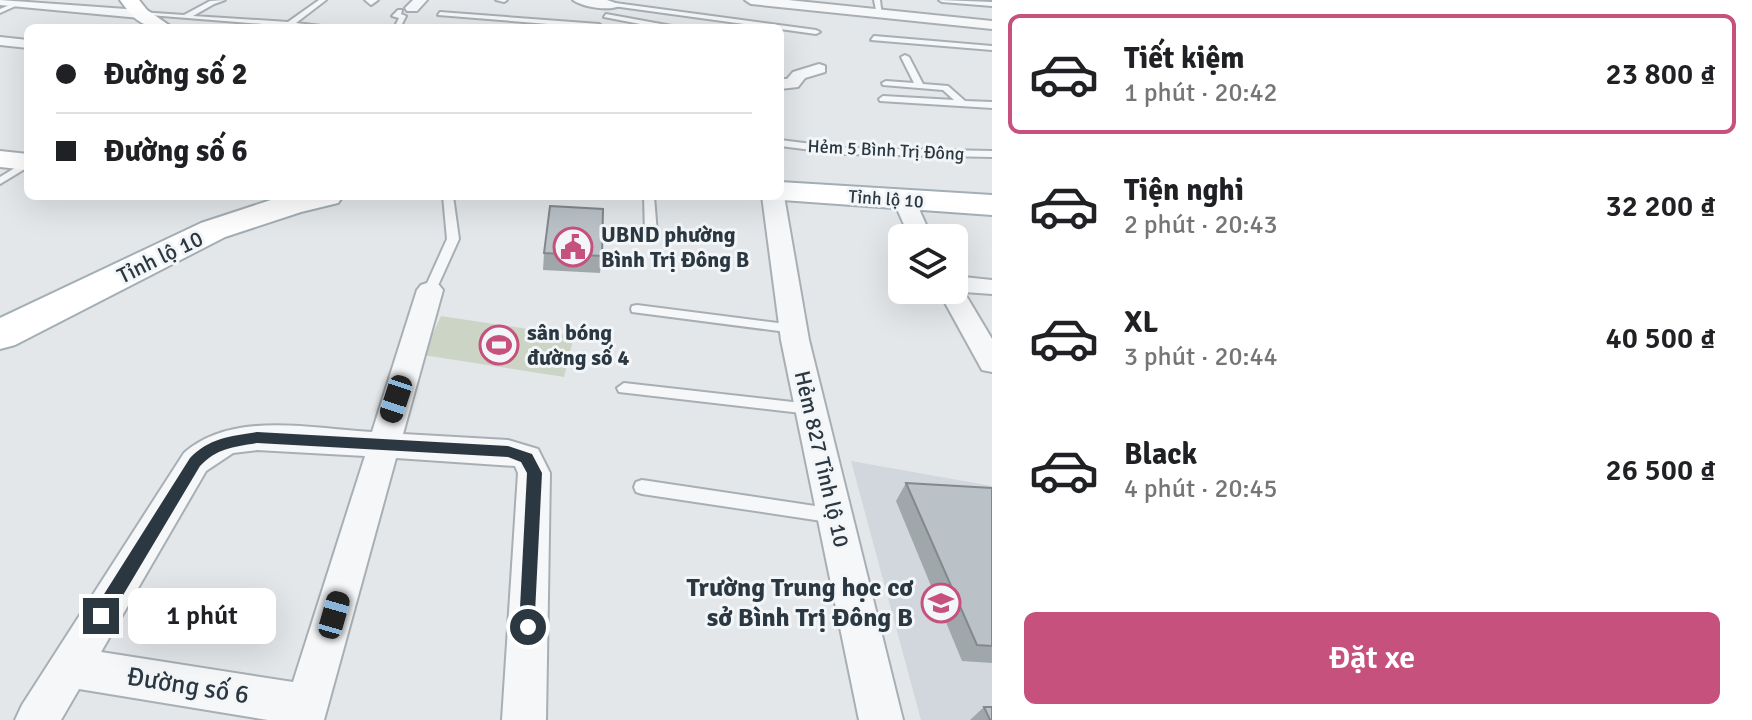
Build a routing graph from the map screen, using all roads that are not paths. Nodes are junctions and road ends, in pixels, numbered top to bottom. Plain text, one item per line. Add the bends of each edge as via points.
1 (214, 0) edge
2 (222, 0) edge
3 (323, 0) edge
4 (579, 0) edge
5 (751, 0) edge
6 (877, 0) edge
7 (939, 0) edge
8 (0, 1) edge
9 (786, 2) edge
10 (19, 3) junction
11 (992, 4) edge
12 (411, 6) edge
13 (135, 7) edge
14 (614, 7) edge
15 (0, 11) edge
16 (440, 14) dead end
17 (940, 14) dead end
18 (880, 15) junction
19 (185, 17) junction
20 (291, 23) junction
21 (107, 24) edge
22 (158, 24) edge
23 (298, 24) edge
24 (399, 24) edge
25 (562, 24) edge
26 (600, 24) edge
27 (661, 24) edge
28 (751, 24) edge
29 (992, 25) edge
30 (784, 28) edge
31 (816, 32) dead end
32 (874, 38) dead end
33 (0, 41) edge
34 (24, 44) edge
35 (992, 48) edge
36 (905, 57) dead end
37 (819, 69) dead end
38 (886, 83) dead end
39 (784, 84) edge
40 (920, 86) junction
41 (883, 99) dead end
42 (962, 103) junction
43 (992, 105) edge
44 (784, 144) edge
45 (988, 154) edge
46 (0, 159) edge
47 (24, 162) edge
48 (992, 164) edge
49 (24, 165) edge
50 (0, 181) edge
51 (784, 192) edge
52 (292, 200) edge
53 (448, 200) edge
54 (649, 200) edge
55 (774, 200) edge
56 (904, 200) junction
57 (992, 205) edge
58 (243, 210) edge
59 (915, 224) edge
60 (651, 234) dead end
61 (968, 284) edge
62 (992, 287) edge
63 (430, 290) joint
64 (959, 304) edge
65 (637, 309) dead end
66 (794, 329) junction
67 (0, 335) edge
68 (992, 363) edge
69 (624, 388) dead end
70 (810, 409) junction
71 (383, 443) junction
72 (642, 487) dead end
73 (835, 516) junction
74 (69, 667) junction
75 (304, 712) edge
76 (37, 720) edge
77 (524, 720) edge
78 (881, 720) edge

1 - 2 lane
2 - 19 lane
3 - 20 lane
4 - 14 street
5 - 9 street
6 - 18 lane
7 - 11 lane
7 - 17 lane
8 - 10 street
9 - 18 street
10 - 13 street
10 - 15 lane
12 - 24 lane via 395,16 403,16
13 - 19 lane
13 - 21 street
13 - 22 main road
14 - 26 lane
14 - 27 lane
14 - 28 lane
16 - 25 lane
18 - 29 street
19 - 20 lane
20 - 23 lane
30 - 31 lane
32 - 35 lane
33 - 34 street
36 - 40 lane
37 - 39 street
38 - 40 lane
40 - 42 lane via 945,88
41 - 42 lane
42 - 43 lane
44 - 45 lane, Hẻm 5 Bình Trị Đông via 844,151
45 - 48 lane
46 - 47 main road
49 - 50 lane
51 - 56 main road, Tỉnh lộ 10
52 - 58 main road, Tỉnh lộ 10
53 - 63 lane via 453,239
54 - 60 lane
55 - 66 street, Hẻm 827 Tỉnh lộ 10
56 - 57 main road, Tỉnh lộ 10
56 - 59 street
58 - 67 main road, Tỉnh lộ 10
61 - 62 street
63 - 71 street
64 - 68 street
65 - 66 lane
66 - 70 street, Hẻm 827 Tỉnh lộ 10
69 - 70 lane
70 - 73 street, Hẻm 827 Tỉnh lộ 10
71 - 74 street via 248,438 207,450
71 - 75 street
71 - 77 street via 508,452 532,465
72 - 73 lane
73 - 78 street, Hẻm 827 Tỉnh lộ 10
74 - 75 street, Đường số 6
74 - 76 street

